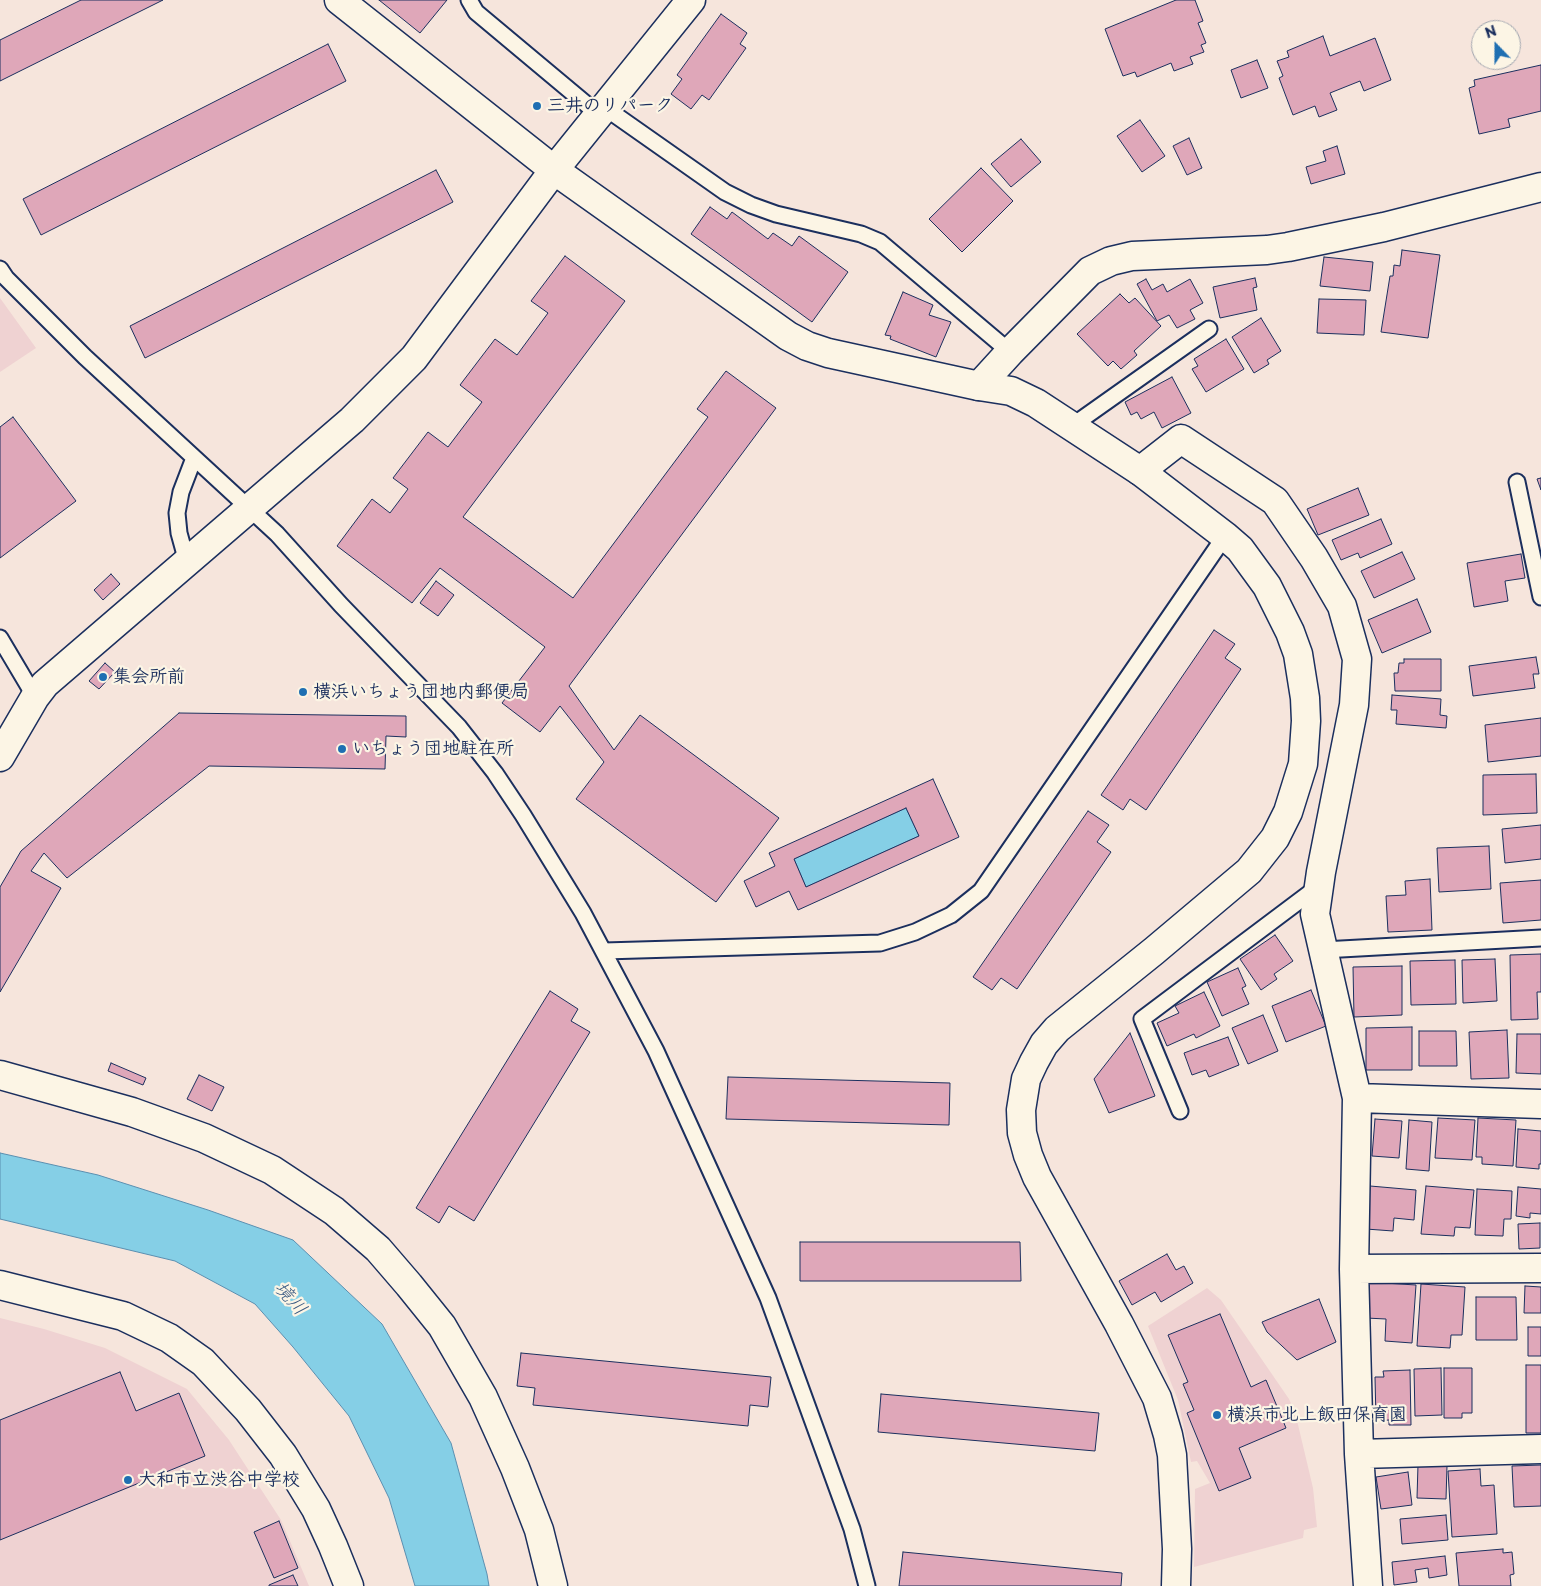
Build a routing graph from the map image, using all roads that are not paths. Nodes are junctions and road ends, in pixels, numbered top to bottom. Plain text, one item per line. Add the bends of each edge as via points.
1 (339, 0) edge
2 (469, 0) edge
3 (692, 0) edge
4 (601, 110) junction
5 (554, 170) junction
6 (1541, 187) edge
7 (0, 269) edge
8 (1209, 329) dead end
9 (1010, 352) junction
10 (979, 386) junction
11 (1072, 426) junction
12 (194, 458) junction
13 (1140, 471) junction
14 (1517, 482) dead end
15 (250, 507) junction
16 (1225, 536) junction
17 (187, 562) junction
18 (1541, 597) edge
19 (0, 638) edge
20 (35, 697) junction
21 (0, 757) edge
22 (1319, 886) junction
23 (1541, 938) edge
24 (1323, 950) junction
25 (604, 952) junction
26 (0, 1075) edge
27 (1357, 1098) junction
28 (1541, 1104) edge
29 (1180, 1111) dead end
30 (1354, 1268) junction
31 (1541, 1268) edge
32 (0, 1285) edge
33 (1541, 1450) edge
34 (1359, 1454) junction
35 (348, 1586) edge
36 (553, 1586) edge
37 (868, 1586) edge
38 (1176, 1586) edge
39 (1368, 1586) edge

1 - 5 street
2 - 4 lane via 476,12
3 - 4 street
4 - 5 street
4 - 9 lane via 751,206 861,234 880,242
5 - 10 street via 788,336 807,346
5 - 15 street via 414,358 352,420
6 - 9 street via 1288,248 1132,256 1111,261 1090,271
7 - 12 lane via 85,357
8 - 11 lane
9 - 10 street
10 - 11 street via 1011,391
11 - 13 street
12 - 15 lane
12 - 17 lane via 177,513
13 - 16 street
13 - 22 street via 1181,439 1275,501 1342,606 1358,659 1354,705
14 - 18 lane
15 - 17 street
15 - 25 lane via 465,735 523,815
16 - 25 lane via 981,891 952,914 915,932 880,943
16 - 38 street via 1240,549 1267,586 1298,654 1305,698 1306,741 1291,803 1275,838 1249,871 1057,1029 1044,1044 1026,1079 1021,1110 1022,1133 1037,1177 1157,1398 1172,1455 1178,1549
17 - 20 street via 45,684
19 - 20 lane
20 - 21 street
22 - 24 street via 1315,914
22 - 29 lane via 1142,1019
23 - 24 lane
24 - 27 street
25 - 37 lane via 656,1051 768,1298 852,1529
26 - 36 street via 132,1112 204,1138 272,1170 334,1211 378,1249 442,1326 483,1397 539,1530
27 - 28 street
27 - 30 street
30 - 31 street
30 - 34 street
32 - 35 street via 123,1316 169,1338 203,1362 248,1410 283,1455 316,1509
33 - 34 street
34 - 39 street

